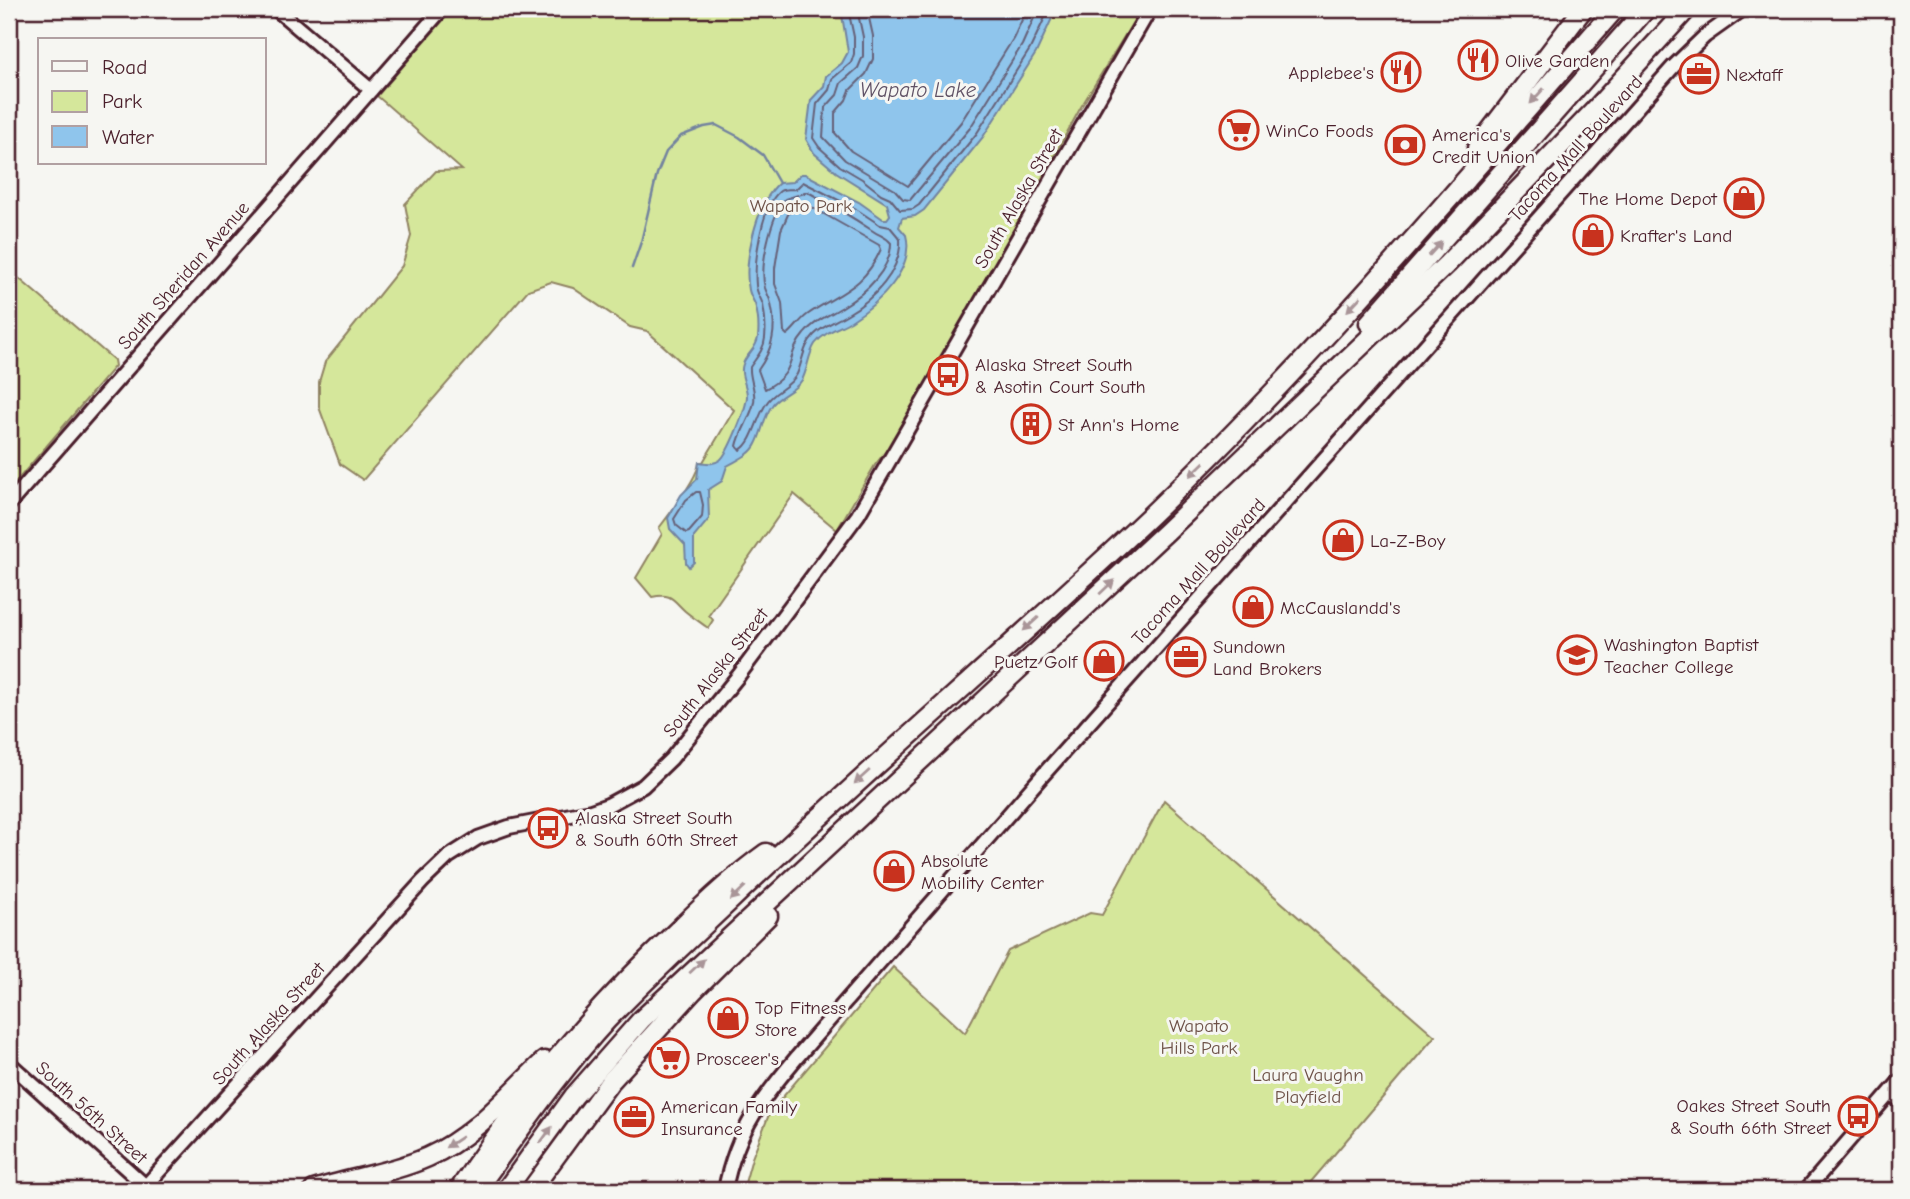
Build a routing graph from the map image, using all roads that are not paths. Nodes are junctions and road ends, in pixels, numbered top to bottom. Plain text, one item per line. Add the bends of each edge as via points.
1 (276, 9) edge
2 (442, 9) edge
3 (1150, 9) edge
4 (1583, 9) edge
5 (1615, 9) edge
6 (1646, 9) edge
7 (1687, 9) edge
8 (1703, 9) edge
9 (1743, 9) edge
10 (371, 90) junction
11 (1591, 114) junction
12 (1399, 253) junction
13 (1239, 461) junction
14 (9, 504) edge
15 (985, 701) junction
16 (822, 813) junction
17 (680, 1004) junction
18 (595, 1013) junction
19 (9, 1063) edge
20 (1901, 1080) edge
21 (1891, 1093) junction
22 (1901, 1102) edge
23 (146, 1189) edge
24 (314, 1190) edge
25 (459, 1190) edge
26 (476, 1190) edge
27 (506, 1190) edge
28 (531, 1190) edge
29 (546, 1190) edge
30 (725, 1190) edge
31 (1806, 1190) edge

1 - 10 street
2 - 10 street, South Sheridan Avenue
3 - 23 street, South Alaska Street via 858,514 671,759 643,786 612,803 494,831 448,858
4 - 12 highway
5 -> 12 highway
13 -> 6 highway via 1376,315
7 - 11 highway
8 - 11 highway
9 - 30 street, Tacoma Mall Boulevard via 1673,67 804,1049 750,1117
10 - 14 street, South Sheridan Avenue
11 - 13 highway via 1447,264
12 -> 16 highway via 1268,396 1152,513
15 -> 13 highway
15 - 17 highway
27 -> 15 highway via 574,1096 641,1020
16 - 18 highway via 732,878
16 -> 26 highway via 605,1023
17 - 28 highway via 610,1082
17 - 29 highway via 615,1088
18 -> 24 highway via 487,1116 451,1144 412,1163
18 - 25 highway via 506,1122
19 - 23 street, South 56th Street
20 - 21 street
21 - 22 street
21 - 31 street

